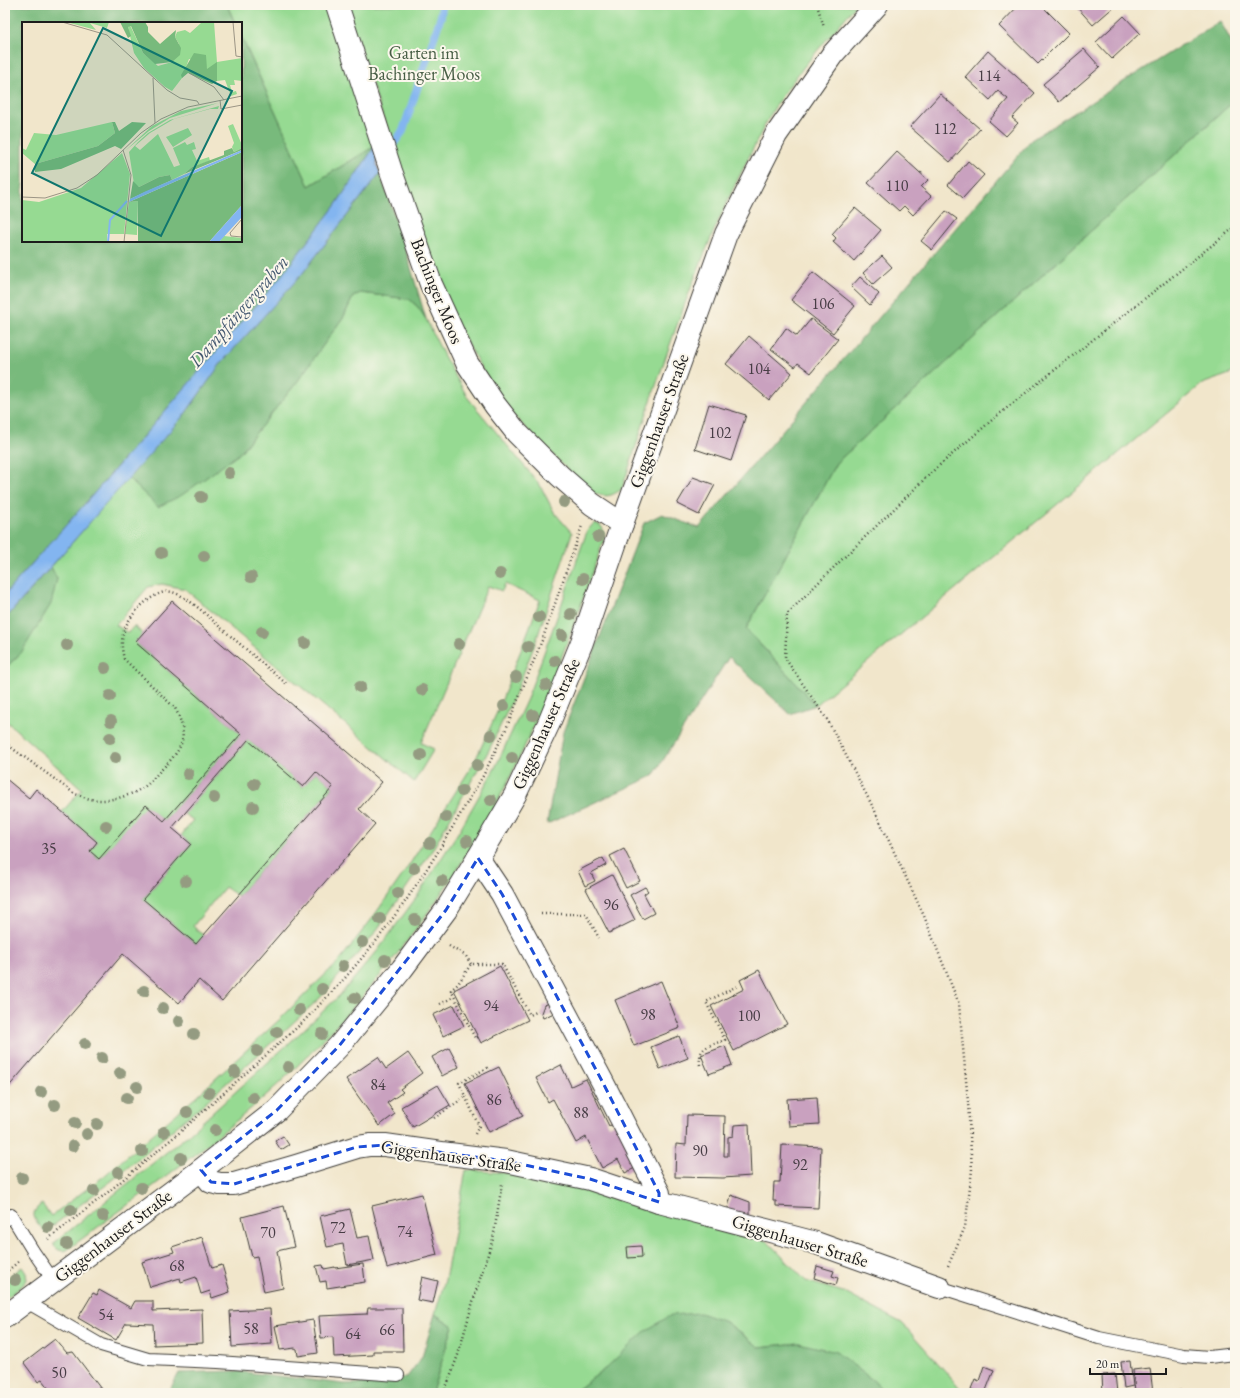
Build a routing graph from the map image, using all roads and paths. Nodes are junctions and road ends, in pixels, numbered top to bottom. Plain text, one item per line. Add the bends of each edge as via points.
1 (337, 5) edge
2 (878, 5) edge
3 (1235, 227) edge
4 (592, 504) junction
5 (622, 524) junction
6 (288, 685) dead end
7 (5, 743) edge
8 (478, 858) junction
9 (534, 914) dead end
10 (599, 938) dead end
11 (448, 945) dead end
12 (471, 964) junction
13 (737, 986) dead end
14 (454, 997) junction
15 (440, 1004) dead end
16 (542, 1009) dead end
17 (478, 1037) dead end
18 (700, 1065) dead end
19 (489, 1067) dead end
20 (465, 1097) junction
21 (434, 1118) dead end
22 (466, 1156) junction
23 (506, 1162) junction
24 (201, 1170) junction
25 (659, 1202) junction
26 (5, 1220) edge
27 (33, 1251) junction
28 (5, 1273) edge
29 (53, 1280) junction
30 (939, 1287) junction
31 (25, 1301) junction
32 (5, 1317) edge
33 (1235, 1354) edge
34 (398, 1374) dead end
35 (444, 1393) edge

1 - 4 street, Bachinger Moos via 431,284 467,363 518,434
2 - 5 street, Giggenhauser Straße via 832,55 776,135 726,234
3 - 30 path via 998,415 935,469 788,614 785,658 828,721 875,811 924,916 959,1004 972,1170 965,1227
4 - 5 street, Bachinger Moos
4 - 27 path via 543,638 506,729 483,776 440,849 377,940 346,978 302,1023 180,1132
5 - 8 street, Giggenhauser Straße via 582,642 549,723 515,795
6 - 7 path via 198,607 171,592 160,594 136,612 125,629 121,649 124,659 176,708 181,719 183,730 179,749 148,784 121,797 106,800 88,799 75,794
8 - 24 street, Giggenhauser Straße via 446,910 338,1046 277,1110
8 - 25 street via 502,894 605,1086 659,1193
9 - 10 path via 586,914
11 - 12 path via 466,956
12 - 14 path via 451,990
12 - 16 path via 502,964 530,1015
13 - 18 path via 706,1002 724,1040 701,1051
14 - 15 path
14 - 17 path via 475,1038
19 - 20 path via 458,1083
20 - 21 path
20 - 22 path via 479,1126
22 - 23 street, Giggenhauser Straße
22 - 24 street, Giggenhauser Straße via 370,1145 351,1148 234,1184 214,1183 208,1180
23 - 25 street, Giggenhauser Straße via 590,1179
23 - 35 path via 493,1239
24 - 29 street, Giggenhauser Straße
25 - 30 street, Giggenhauser Straße via 816,1243
26 - 27 lane via 11,1215
27 - 28 path
27 - 29 lane
29 - 31 street, Giggenhauser Straße
30 - 33 lane via 1100,1338 1184,1355 1209,1357
31 - 32 street, Giggenhauser Straße
31 - 34 lane via 101,1345 148,1359

